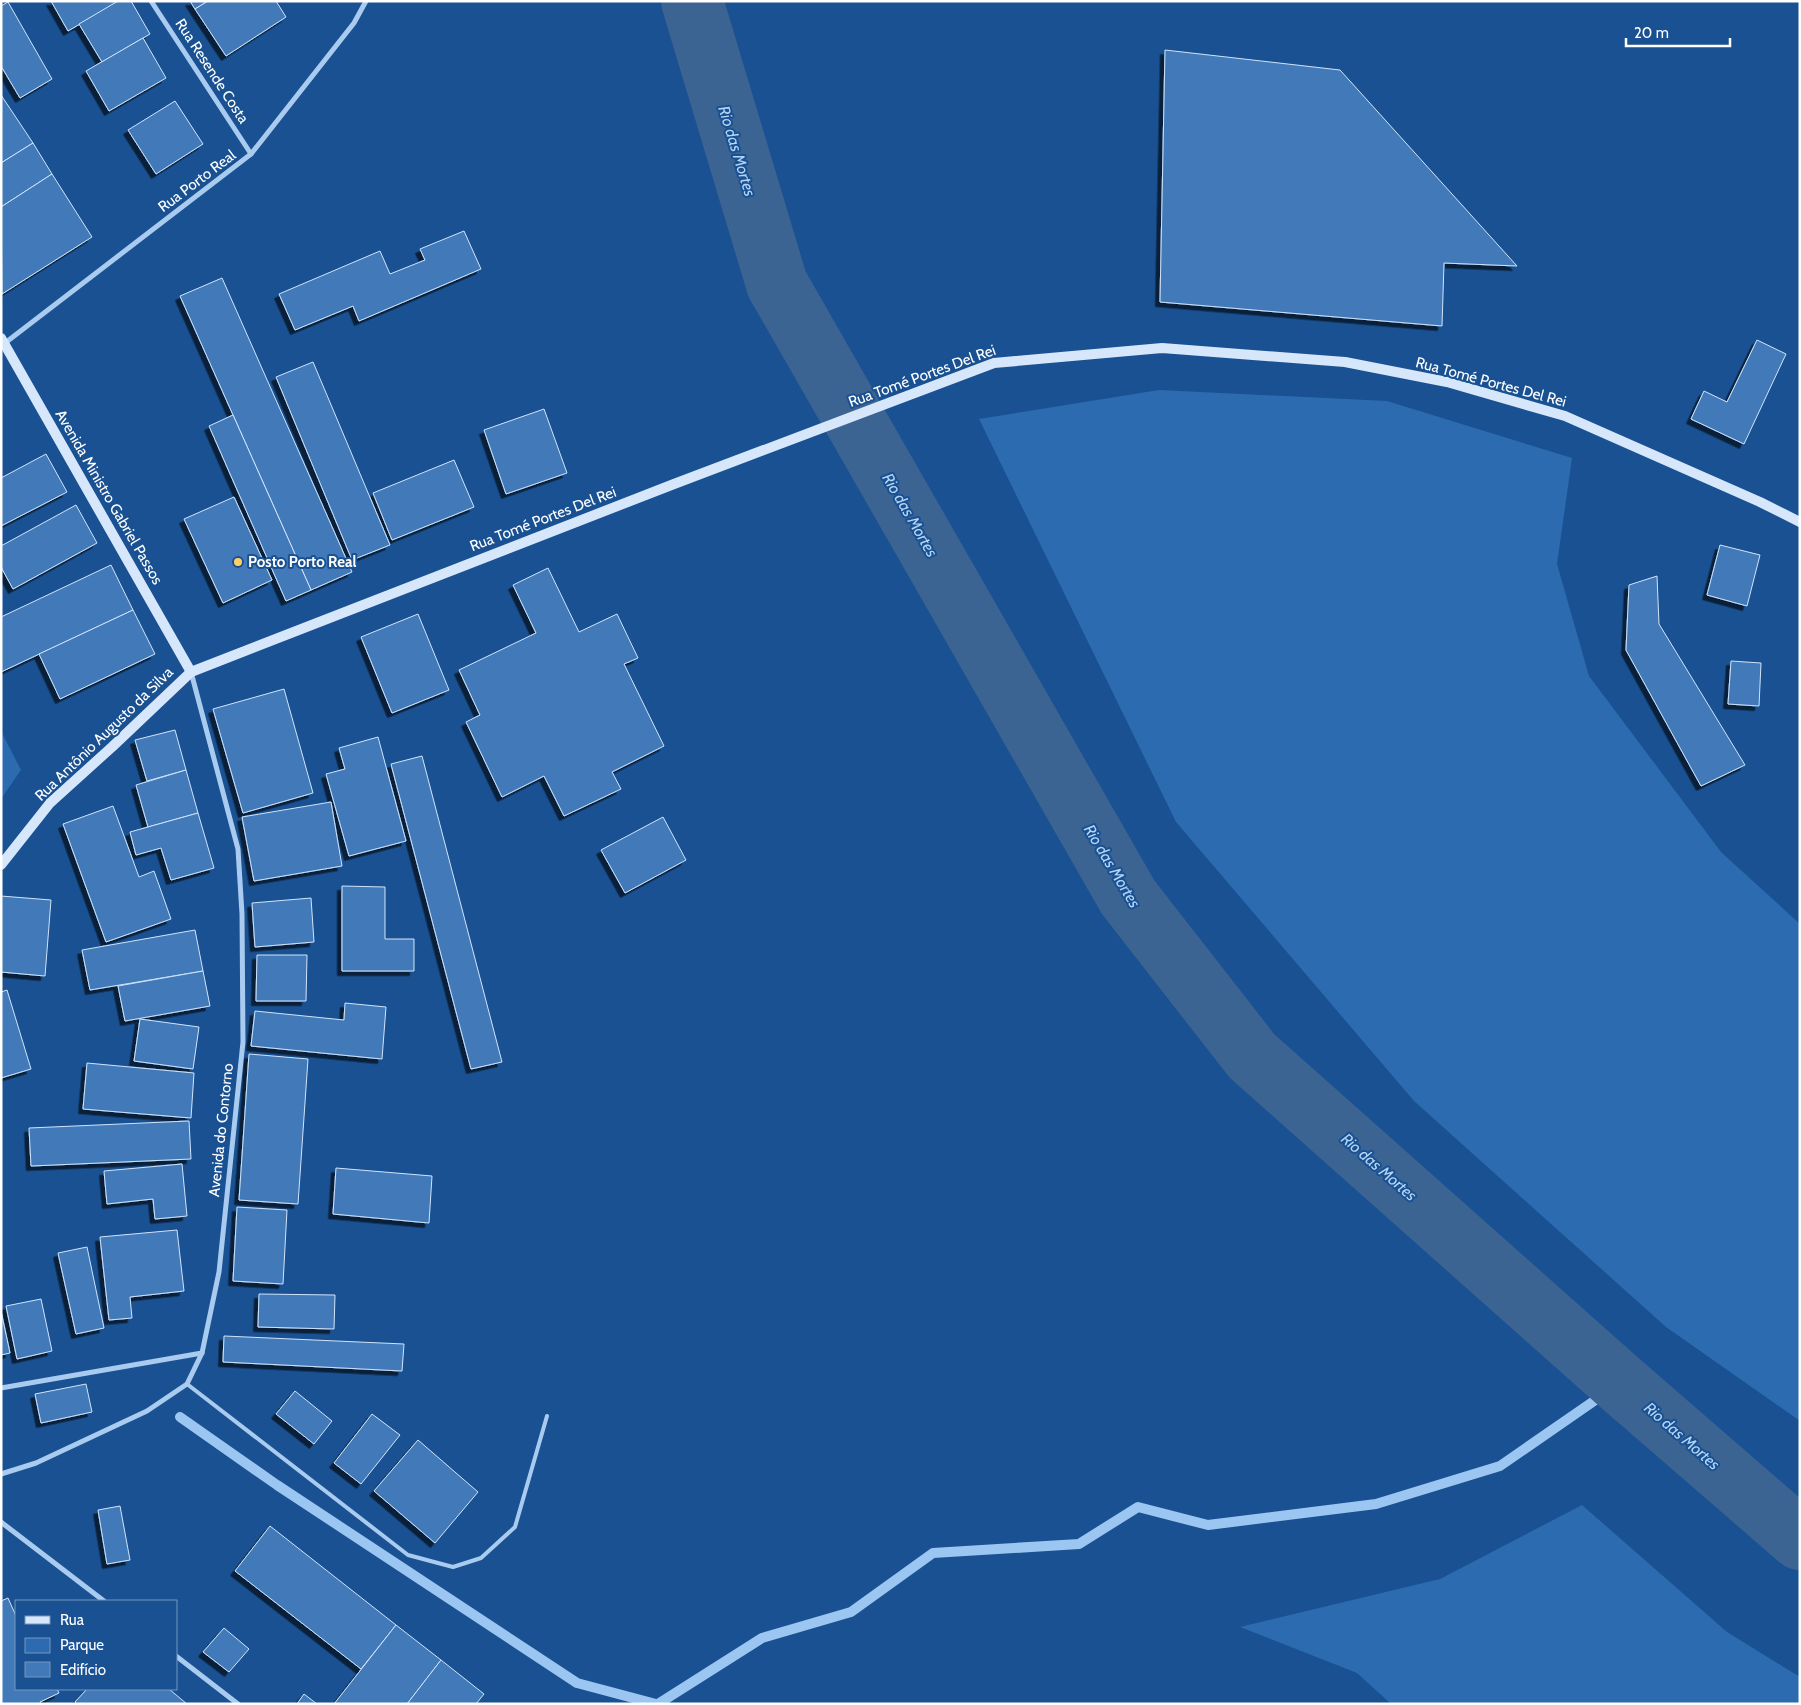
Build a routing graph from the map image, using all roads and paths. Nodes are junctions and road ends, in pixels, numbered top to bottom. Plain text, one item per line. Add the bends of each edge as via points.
1 (151, 1) edge
2 (366, 1) edge
3 (251, 154) junction
4 (3, 341) edge
5 (1800, 522) edge
6 (191, 672) junction
7 (1, 865) edge
8 (202, 1354) junction
9 (187, 1384) junction
10 (1, 1388) edge
11 (547, 1416) dead end
12 (1, 1474) edge
13 (1, 1522) edge
14 (103, 1600) edge
15 (178, 1658) edge
16 (238, 1704) edge

1 - 3 street, Rua Resende Costa
2 - 3 street, Rua Porto Real via 354,23
3 - 4 street, Rua Porto Real
4 - 6 main road, Avenida Ministro Gabriel Passos
5 - 6 main road, Rua Tomé Portes Del Rei via 1564,416 1438,380 1345,362 1162,348 994,363
6 - 7 main road, Rua Antônio Augusto da Silva via 50,803
6 - 8 street, Avenida do Contorno via 238,849 242,914 243,1042 219,1272
8 - 9 street, Avenida do Contorno
8 - 10 street
9 - 11 lane via 408,1555 453,1567 481,1558 515,1527
9 - 12 street, Avenida do Contorno via 148,1411 36,1463
13 - 14 street
15 - 16 street

